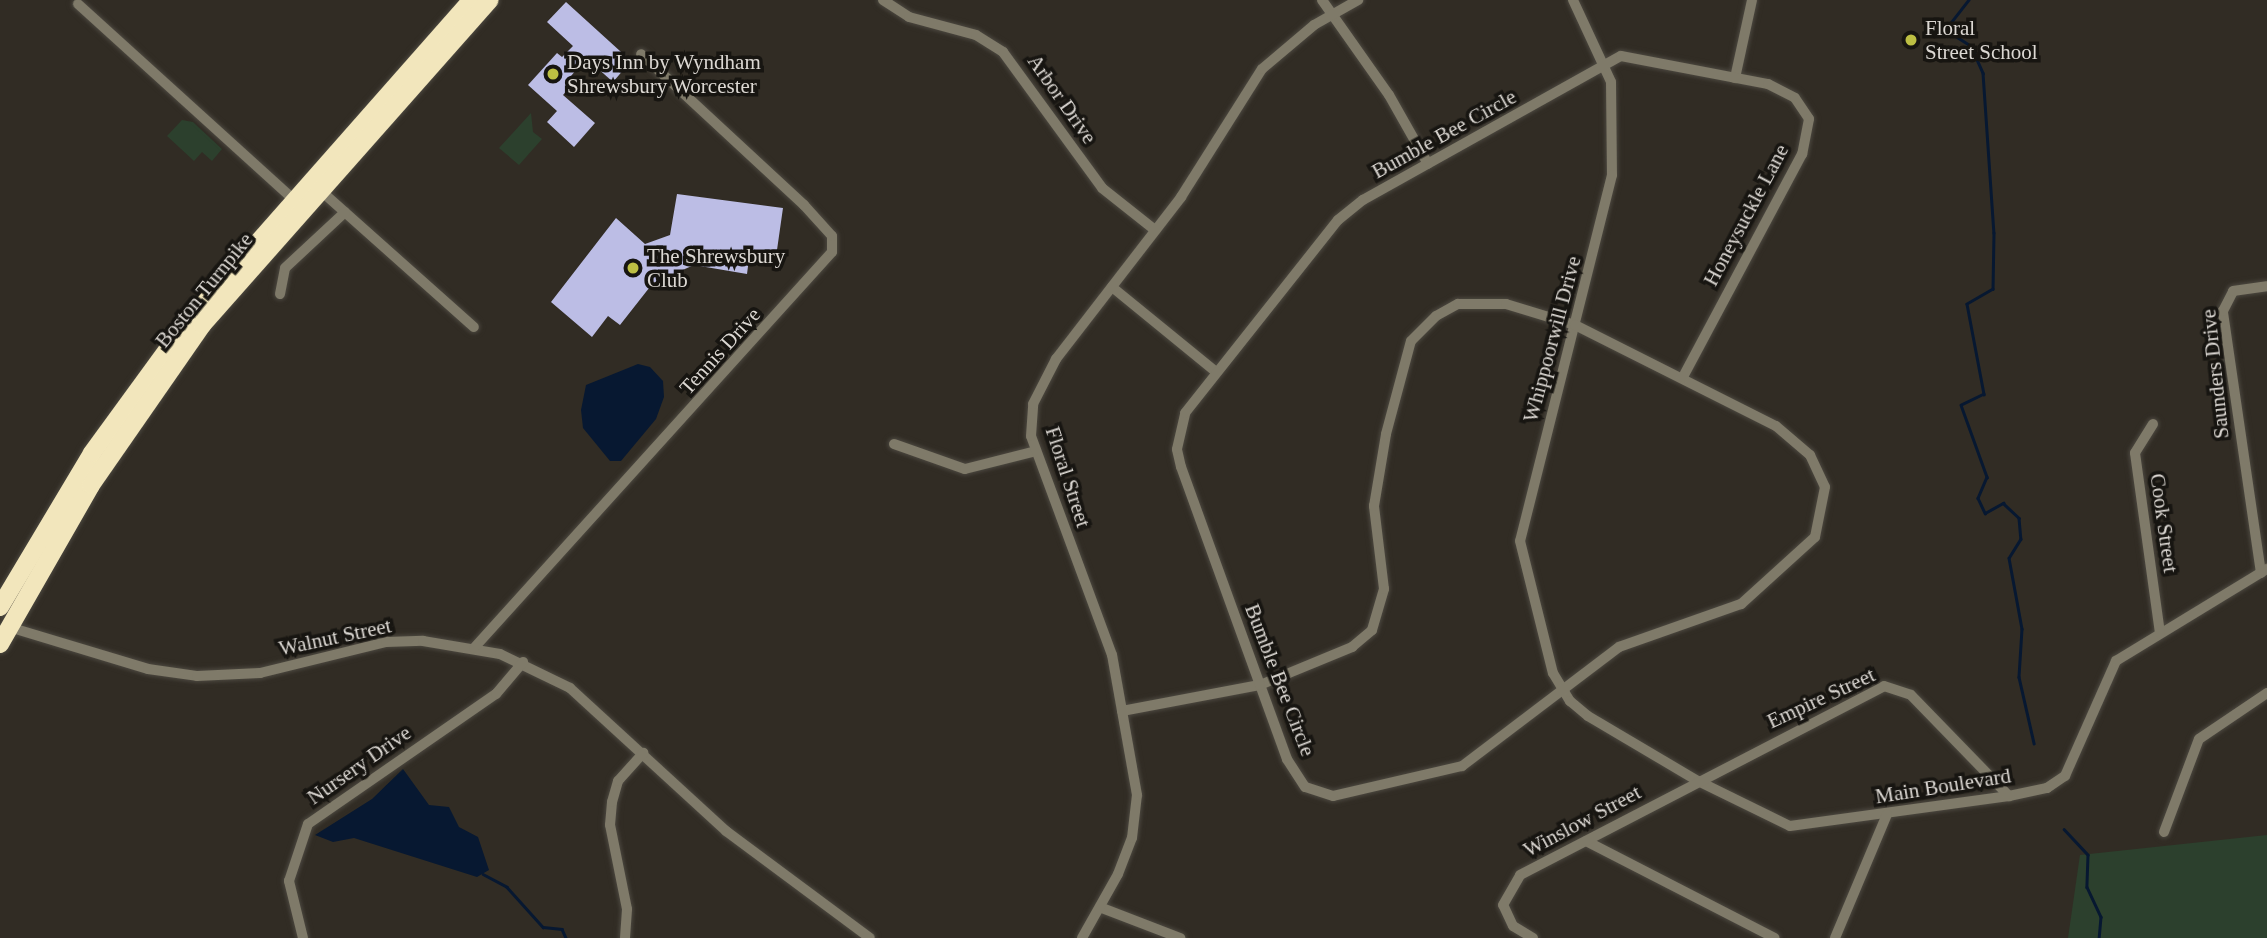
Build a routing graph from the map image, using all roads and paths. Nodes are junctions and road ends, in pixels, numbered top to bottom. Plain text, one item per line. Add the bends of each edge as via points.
1 (472, 0) edge
2 (490, 0) edge
3 (883, 0) edge
4 (1322, 0) edge
5 (1358, 0) edge
6 (1573, 0) edge
7 (1752, 0) edge
8 (78, 5) dead end
9 (1330, 16) junction
10 (641, 54) dead end
11 (1605, 64) junction
12 (1735, 78) junction
13 (1428, 164) junction
14 (320, 189) junction
15 (292, 198) junction
16 (345, 212) junction
17 (1155, 230) junction
18 (2267, 286) edge
19 (1112, 287) junction
20 (280, 294) dead end
21 (1575, 325) junction
22 (474, 327) dead end
23 (1214, 371) junction
24 (1683, 377) junction
25 (2153, 424) dead end
26 (894, 444) dead end
27 (1036, 451) junction
28 (2264, 571) edge
29 (0, 607) edge
30 (9, 627) junction
31 (2160, 633) junction
32 (0, 644) edge
33 (474, 648) junction
34 (523, 662) junction
35 (1260, 685) junction
36 (1560, 688) junction
37 (2267, 693) edge
38 (1122, 711) junction
39 (643, 753) junction
40 (1698, 781) junction
41 (2009, 796) junction
42 (1887, 814) junction
43 (2164, 832) dead end
44 (1586, 841) junction
45 (1102, 908) junction
46 (303, 938) edge
47 (625, 938) edge
48 (870, 938) edge
49 (1082, 938) edge
50 (1180, 938) edge
51 (1533, 938) edge
52 (1775, 938) edge
53 (1835, 938) edge

1 - 15 highway, Boston Turnpike
2 - 14 highway, Boston Turnpike
3 - 17 street, Arbor Drive via 909,17 976,35 1003,52 1102,188
4 - 9 street
5 - 9 street, Floral Street
6 - 11 street, Whippoorwill Drive
7 - 12 street
8 - 15 street
9 - 13 street via 1389,95
9 - 17 street, Floral Street via 1262,69
10 - 33 street, Tennis Drive via 804,205 832,236 832,252
11 - 12 street, Honeysuckle Lane via 1633,56
11 - 13 street, Bumble Bee Circle
11 - 21 street, Whippoorwill Drive via 1613,98 1612,175
12 - 24 street, Honeysuckle Lane via 1768,84 1795,98 1810,119 1808,139
13 - 23 street, Bumble Bee Circle via 1338,220
14 - 16 street
14 - 30 highway, Boston Turnpike via 169,369 73,514
15 - 29 highway, Boston Turnpike via 207,298 106,433
16 - 20 street via 285,268
16 - 22 street
17 - 19 street, Floral Street
18 - 28 street, Saunders Drive via 2233,291 2223,311
19 - 23 street
19 - 27 street, Floral Street via 1044,379 1030,426
21 - 24 street, Bumble Bee Circle
21 - 35 street, Bumble Bee Circle via 1506,304 1467,302 1436,316 1414,338 1376,492 1375,532 1384,589 1372,630 1342,652
21 - 36 street, Whippoorwill Drive via 1520,541
23 - 35 street, Bumble Bee Circle via 1185,413 1177,449
24 - 36 street, Bumble Bee Circle via 1776,426 1810,455 1825,487 1819,529 1785,568 1741,604 1619,647
25 - 31 street, Cook Street via 2135,453
26 - 27 street via 965,469
27 - 38 street, Floral Street via 1112,655
28 - 31 street, Main Boulevard
30 - 32 highway, Boston Turnpike
30 - 33 street, Walnut Street via 148,668 197,676 260,673 386,642
31 - 41 street, Main Boulevard via 2113,664 2065,776 2047,788
33 - 34 street, Walnut Street
34 - 39 street, Walnut Street via 570,688
34 - 46 street, Nursery Drive via 496,694 309,824 293,858 289,881
35 - 36 street, Bumble Bee Circle via 1296,777 1314,792 1333,796 1462,766 1504,738
35 - 38 street, Bumble Bee Circle
36 - 40 street, Main Boulevard via 1588,716
37 - 43 street via 2199,739
38 - 45 street, Floral Street via 1138,805 1132,838
39 - 47 street via 618,781 612,802 610,825 627,909
39 - 48 street, Walnut Street via 726,831
40 - 41 street, Empire Street via 1871,691 1894,686 1911,695
40 - 42 street, Main Boulevard via 1790,826
40 - 44 street, Winslow Street
41 - 42 street, Main Boulevard
42 - 53 street
44 - 51 street, Winslow Street via 1520,875 1510,886 1506,914 1518,931
44 - 52 street
45 - 49 street, Floral Street
45 - 50 street

